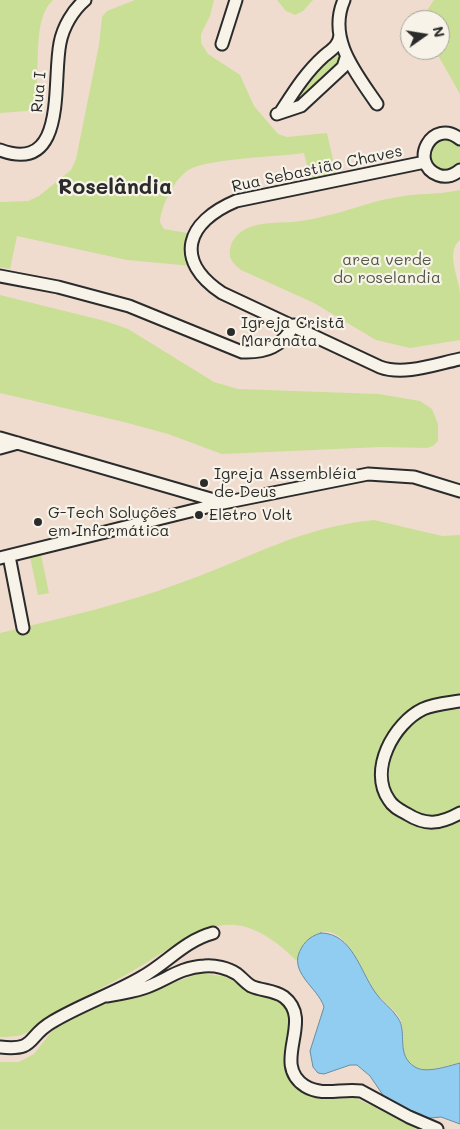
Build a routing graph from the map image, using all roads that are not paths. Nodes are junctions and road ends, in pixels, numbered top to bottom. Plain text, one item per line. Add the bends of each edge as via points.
1 (85, 0) edge
2 (236, 0) edge
3 (344, 0) edge
4 (340, 35) junction
5 (222, 44) dead end
6 (346, 58) junction
7 (377, 104) dead end
8 (460, 139) edge
9 (0, 150) edge
10 (425, 162) junction
11 (460, 170) edge
12 (0, 276) edge
13 (294, 325) junction
14 (460, 359) edge
15 (0, 438) edge
16 (20, 443) junction
17 (0, 448) edge
18 (460, 492) edge
19 (223, 503) junction
20 (4, 557) edge
21 (23, 628) dead end
22 (460, 701) edge
23 (460, 813) edge
24 (213, 934) dead end
25 (107, 996) junction
26 (0, 1047) edge
27 (437, 1129) edge

1 - 9 street, Rua I via 69,20 60,42 53,115 44,144 27,154
2 - 5 street
3 - 4 street via 340,10
4 - 6 street
4 - 6 street via 337,45 297,86 277,114 304,104 343,67
6 - 7 street
8 - 10 street, Rua Sebastião Chaves via 448,133 433,137 424,150
10 - 11 street, Rua Sebastião Chaves via 439,175 448,176
10 - 13 street, Rua Sebastião Chaves via 236,201 214,214 194,232 191,241 193,258 211,284 228,296
12 - 13 street via 129,306 242,352 258,352 279,344
13 - 14 street, Rua Sebastião Chaves via 387,370
15 - 16 street
16 - 17 street
16 - 19 street
18 - 19 street via 414,477 376,473
19 - 20 street
20 - 21 street
22 - 23 street via 413,714 388,746 382,775 388,799 418,821 435,823
24 - 25 street via 186,945 149,973
25 - 26 street via 50,1023 27,1046
25 - 27 street via 146,988 174,972 196,967 212,966 232,971 251,986 280,994 292,1007 296,1025 290,1050 291,1066 295,1077 306,1086 329,1093 361,1091

